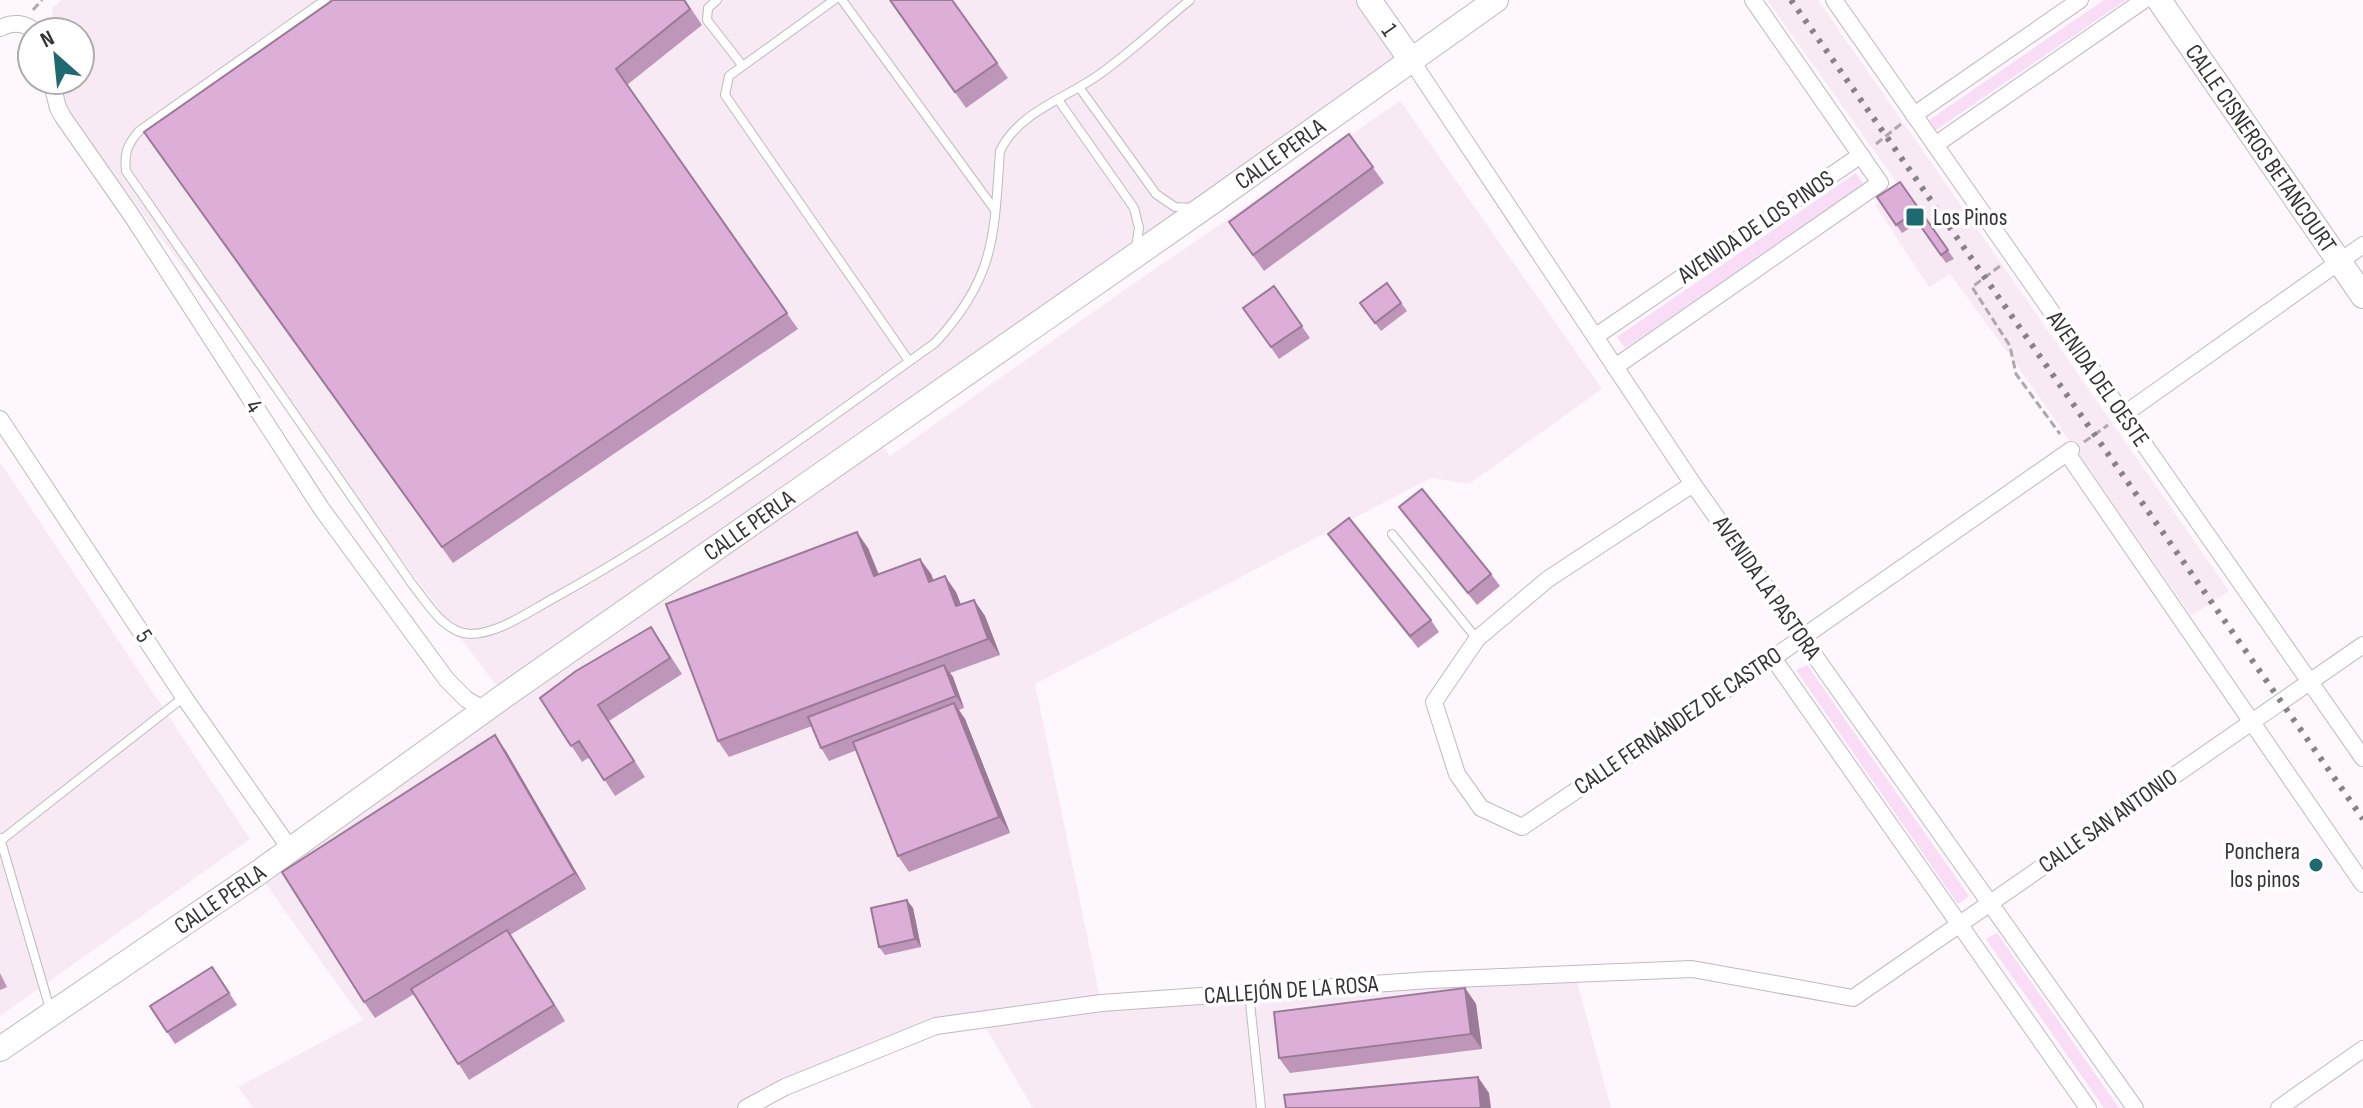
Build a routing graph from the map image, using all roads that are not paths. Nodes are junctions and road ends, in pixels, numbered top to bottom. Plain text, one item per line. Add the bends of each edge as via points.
1 (325, 0) edge
2 (717, 0) edge
3 (834, 0) edge
4 (842, 0) edge
5 (1190, 0) edge
6 (1369, 0) edge
7 (1496, 0) edge
8 (1753, 0) edge
9 (1834, 0) edge
10 (2080, 0) edge
11 (2144, 0) edge
12 (2159, 0) edge
13 (1411, 60) junction
14 (742, 65) junction
15 (1079, 87) junction
16 (55, 96) edge
17 (1059, 101) junction
18 (1914, 115) junction
19 (1935, 145) junction
20 (1861, 155) junction
21 (1212, 202) junction
22 (996, 211) junction
23 (2363, 245) edge
24 (1130, 257) junction
25 (2339, 262) junction
26 (2363, 296) edge
27 (1596, 336) junction
28 (909, 361) junction
29 (1615, 367) junction
30 (2123, 415) junction
31 (0, 419) edge
32 (1693, 484) junction
33 (1392, 534) dead end
34 (1802, 637) junction
35 (1477, 639) junction
36 (2363, 645) edge
37 (1773, 658) junction
38 (2310, 682) junction
39 (184, 697) junction
40 (486, 711) junction
41 (2251, 723) junction
42 (2363, 758) edge
43 (0, 840) edge
44 (291, 850) junction
45 (2363, 884) edge
46 (1990, 903) junction
47 (1959, 924) junction
48 (1249, 993) junction
49 (1853, 998) joint
50 (52, 1014) junction
51 (0, 1049) edge
52 (2363, 1049) edge
53 (746, 1108) edge
54 (1261, 1108) edge
55 (2088, 1108) edge
56 (2135, 1108) edge
57 (2279, 1108) edge

1 - 28 lane via 139,131 128,143 126,171 412,584 450,627 467,634 491,632 603,571
2 - 14 lane via 708,8 707,20
3 - 14 lane
4 - 22 lane
5 - 15 lane
6 - 13 main road, 1
7 - 13 main road, CALLE PERLA
8 - 20 street
9 - 18 street, AVENIDA DEL OESTE
10 - 18 street
11 - 19 street
12 - 25 main road, CALLE CISNEROS BETANCOURT
13 - 21 main road, CALLE PERLA
13 - 27 street, AVENIDA LA PASTORA
14 - 28 lane via 726,81 728,103
15 - 17 lane
15 - 21 lane via 1164,202 1187,209
16 - 40 street, 4 via 63,117 321,508 447,680
17 - 22 lane via 1024,120 1006,138 1000,151
17 - 24 lane via 1134,208 1139,239
18 - 19 street, AVENIDA DEL OESTE
19 - 30 street, AVENIDA DEL OESTE
20 - 27 street, AVENIDA DE LOS PINOS
20 - 29 street, AVENIDA DE LOS PINOS via 1880,183
21 - 24 main road, CALLE PERLA
22 - 28 lane via 988,262 968,301 935,343
23 - 25 street
24 - 40 main road, CALLE PERLA
25 - 26 main road, CALLE CISNEROS BETANCOURT
25 - 30 street
27 - 29 street, AVENIDA LA PASTORA
29 - 32 street, AVENIDA LA PASTORA
30 - 38 street, AVENIDA DEL OESTE
31 - 39 street, 5
32 - 34 street, AVENIDA LA PASTORA
32 - 35 street via 1548,579
33 - 35 lane
34 - 37 street, CALLE FERNÁNDEZ DE CASTRO
34 - 41 street, CALLE FERNÁNDEZ DE CASTRO via 2069,452
34 - 46 street, AVENIDA LA PASTORA
35 - 37 street, CALLE FERNÁNDEZ DE CASTRO via 1434,702 1457,774 1473,797 1481,808 1522,827
36 - 38 street, CALLE SAN ANTONIO
37 - 47 street, AVENIDA LA PASTORA
38 - 41 street, CALLE SAN ANTONIO
38 - 42 street, AVENIDA DEL OESTE
39 - 43 lane
39 - 44 street, 5
40 - 44 main road, CALLE PERLA
41 - 45 street
41 - 46 street, CALLE SAN ANTONIO
43 - 50 lane
44 - 50 main road, CALLE PERLA
46 - 47 street, CALLE SAN ANTONIO
46 - 56 street, AVENIDA LA PASTORA
47 - 49 street, CALLE SAN ANTONIO
47 - 55 street, AVENIDA LA PASTORA
48 - 49 street, CALLEJÓN DE LA ROSA via 1692,969
48 - 53 street, CALLEJÓN DE LA ROSA via 1101,1003 936,1026
48 - 54 lane
50 - 51 main road, CALLE PERLA
52 - 57 street

